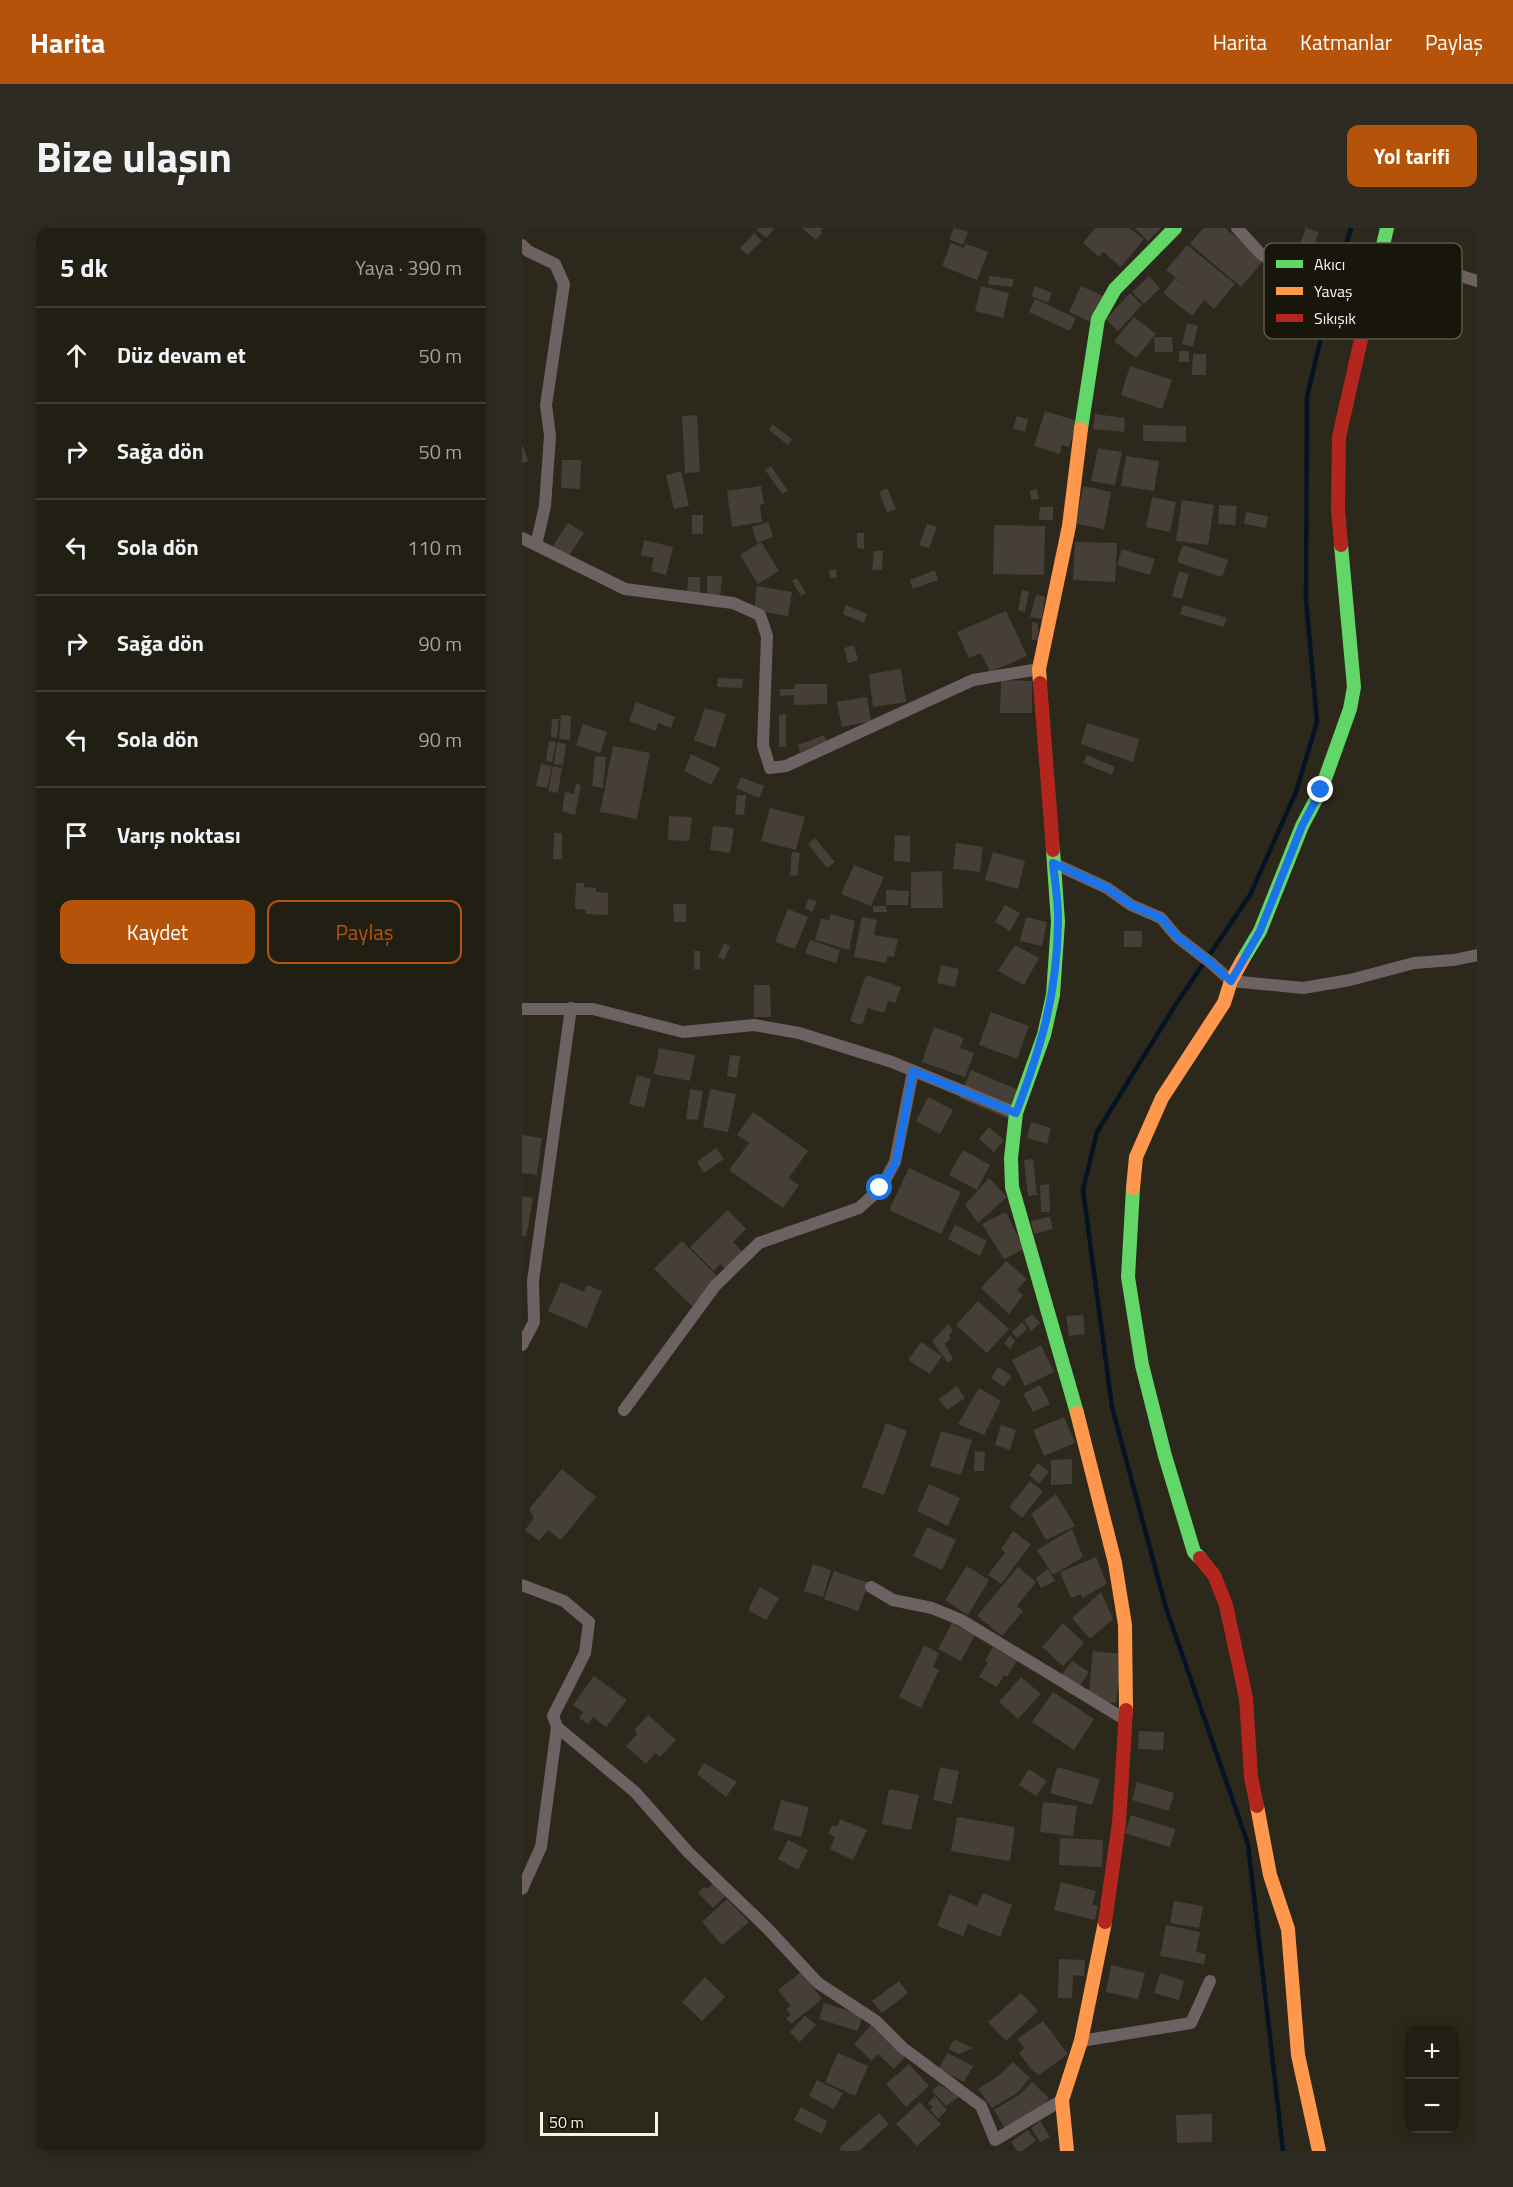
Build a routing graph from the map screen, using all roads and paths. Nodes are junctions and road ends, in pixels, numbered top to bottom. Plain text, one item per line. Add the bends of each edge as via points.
1 (1176, 228) edge
2 (1237, 228) edge
3 (1387, 228) edge
4 (1383, 243) edge
5 (522, 245) edge
6 (1264, 256) edge
7 (1462, 276) edge
8 (1477, 281) edge
9 (1361, 339) edge
10 (522, 538) edge
11 (536, 546) junction
12 (1039, 669) junction
13 (1053, 863) junction
14 (1477, 955) edge
15 (1231, 981) junction
16 (571, 1008) junction
17 (522, 1009) edge
18 (913, 1071) junction
19 (1016, 1113) junction
20 (522, 1345) edge
21 (624, 1410) dead end
22 (522, 1585) edge
23 (871, 1587) dead end
24 (1126, 1720) junction
25 (557, 1728) junction
26 (522, 1889) edge
27 (1210, 1981) dead end
28 (1081, 2041) junction
29 (1062, 2100) junction
30 (1067, 2151) edge
31 (1319, 2151) edge

1 - 12 street via 1115,289 1098,319 1069,526
2 - 6 street
3 - 4 street
5 - 11 street via 555,264 564,284 546,405 550,436 545,506
7 - 8 street
9 - 15 street via 1339,437 1338,509 1354,687 1350,709 1321,790 1302,826 1260,931
10 - 11 street
11 - 12 street via 625,589 732,603 760,615 767,636 763,745 770,768 786,766 973,680
12 - 13 street
13 - 15 street via 1161,918 1177,937
13 - 19 street via 1058,922 1053,995 1044,1035
14 - 15 street via 1414,963 1304,988
15 - 31 street via 1224,1003 1162,1098 1136,1157 1128,1277 1142,1365 1165,1456 1194,1552 1214,1575 1226,1605 1246,1698 1251,1777 1270,1875 1288,1929 1298,2055
16 - 17 street
16 - 18 street via 593,1009 683,1032 754,1025 799,1033
16 - 20 street via 533,1281 534,1322
18 - 19 street
18 - 21 street via 896,1162 880,1188 859,1208 759,1243 715,1286
19 - 24 street via 1012,1187 1068,1373 1115,1563 1125,1624
22 - 25 street via 564,1601 589,1622 585,1653 553,1716
23 - 24 street via 893,1600 932,1608 961,1620
24 - 28 street via 1109,1899
25 - 26 street via 541,1848
25 - 29 street via 635,1792 688,1852 818,1983 876,2021 903,2048 981,2106 995,2140
27 - 28 street via 1191,2023
28 - 29 street
29 - 30 street

